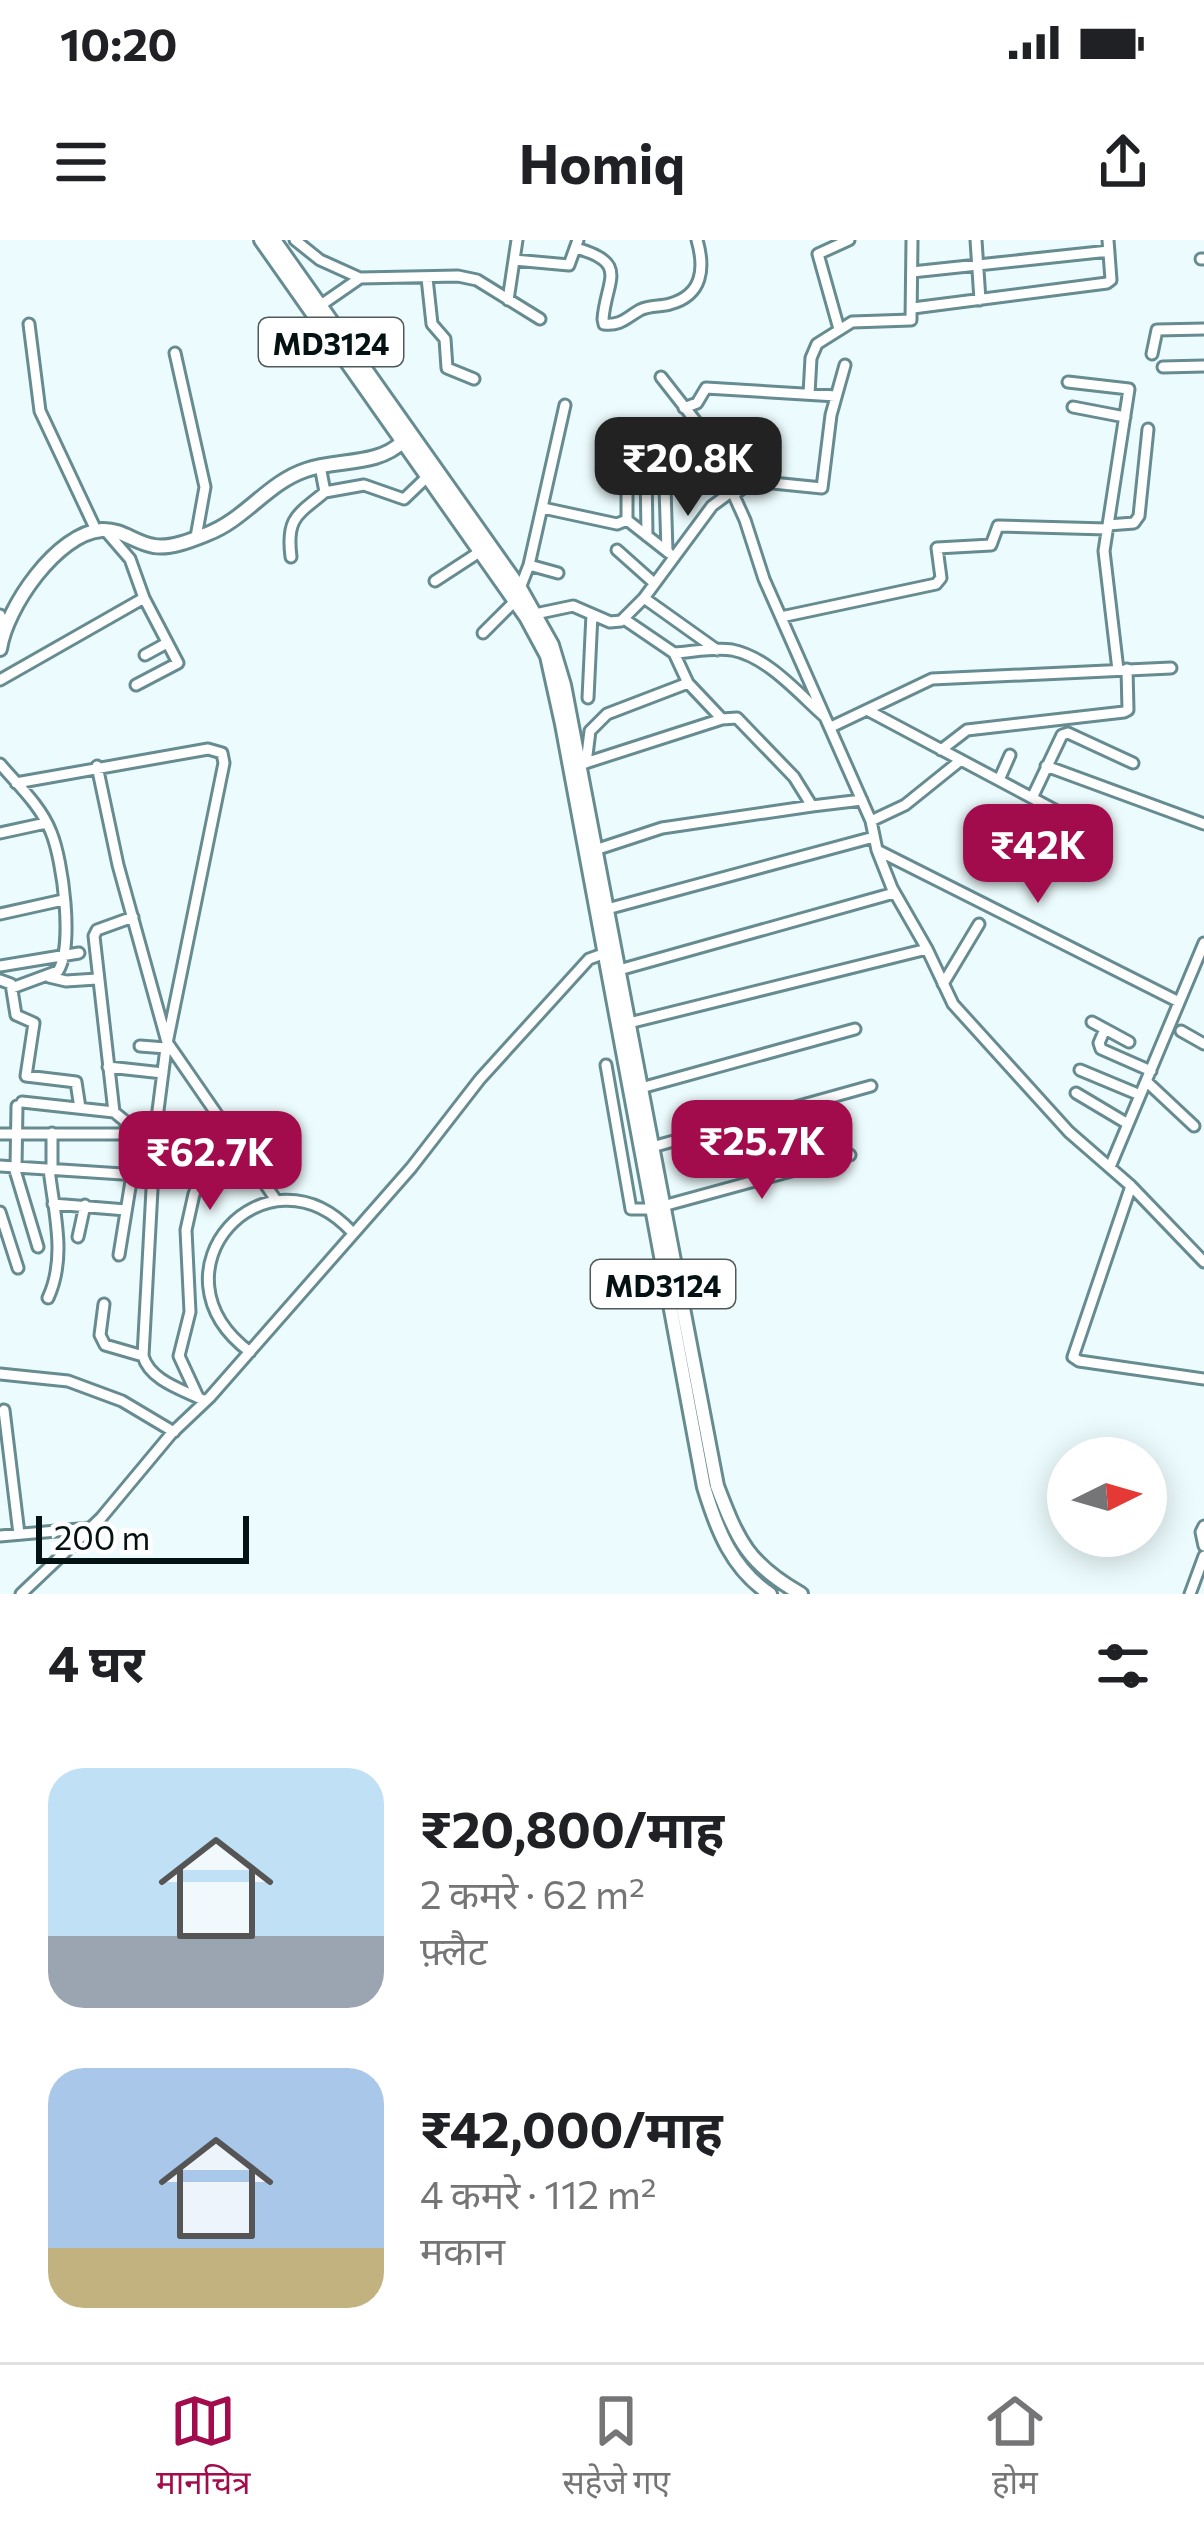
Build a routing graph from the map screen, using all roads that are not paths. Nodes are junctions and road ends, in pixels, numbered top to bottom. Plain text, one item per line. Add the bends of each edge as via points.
1 (261, 240) edge
2 (274, 240) edge
3 (296, 240) edge
4 (518, 240) edge
5 (697, 240) edge
6 (849, 240) edge
7 (976, 240) edge
8 (912, 241) edge
9 (577, 244) edge
10 (1108, 245) edge
11 (514, 260) junction
12 (978, 265) junction
13 (912, 272) junction
14 (360, 278) junction
15 (427, 278) junction
16 (508, 300) junction
17 (980, 300) junction
18 (913, 308) junction
19 (323, 316) junction
20 (539, 319) dead end
21 (29, 324) dead end
22 (839, 329) junction
23 (1204, 329) edge
24 (338, 342) junction
25 (175, 353) dead end
26 (1152, 354) dead end
27 (845, 364) dead end
28 (1204, 366) edge
29 (1162, 367) dead end
30 (662, 377) dead end
31 (474, 379) dead end
32 (1068, 382) dead end
33 (808, 394) junction
34 (836, 396) junction
35 (566, 405) dead end
36 (1073, 407) dead end
37 (684, 408) junction
38 (1125, 416) junction
39 (1148, 429) dead end
40 (402, 442) junction
41 (627, 453) dead end
42 (646, 465) dead end
43 (320, 466) junction
44 (428, 476) junction
45 (665, 487) dead end
46 (325, 492) junction
47 (732, 494) junction
48 (543, 508) junction
49 (627, 520) junction
50 (1107, 527) junction
51 (100, 530) junction
52 (647, 536) junction
53 (196, 537) junction
54 (482, 550) junction
55 (617, 550) dead end
56 (669, 554) junction
57 (292, 557) dead end
58 (529, 566) junction
59 (557, 573) dead end
60 (435, 580) dead end
61 (654, 583) junction
62 (518, 594) junction
63 (144, 598) junction
64 (644, 598) junction
65 (535, 614) junction
66 (592, 614) junction
67 (781, 617) junction
68 (624, 619) junction
69 (2, 626) edge
70 (483, 633) dead end
71 (167, 643) junction
72 (0, 649) edge
73 (717, 650) junction
74 (674, 653) junction
75 (146, 655) dead end
76 (1171, 668) dead end
77 (1122, 669) junction
78 (0, 680) edge
79 (688, 683) junction
80 (136, 685) dead end
81 (588, 698) dead end
82 (866, 710) junction
83 (722, 719) junction
84 (829, 723) junction
85 (941, 749) junction
86 (1010, 755) dead end
87 (961, 760) junction
88 (1132, 763) dead end
89 (0, 764) edge
90 (582, 764) junction
91 (97, 766) junction
92 (1046, 766) junction
93 (999, 780) junction
94 (16, 783) junction
95 (1032, 798) junction
96 (862, 800) junction
97 (812, 806) junction
98 (871, 821) junction
99 (46, 823) junction
100 (1204, 824) edge
101 (0, 833) edge
102 (1100, 834) dead end
103 (874, 837) junction
104 (595, 850) junction
105 (877, 850) junction
106 (894, 893) junction
107 (63, 900) junction
108 (607, 909) junction
109 (0, 914) edge
110 (133, 917) junction
111 (980, 924) dead end
112 (1203, 947) edge
113 (927, 949) junction
114 (609, 951) junction
115 (79, 953) dead end
116 (66, 954) junction
117 (0, 966) edge
118 (619, 970) junction
119 (48, 976) junction
120 (97, 979) junction
121 (0, 980) edge
122 (943, 983) junction
123 (12, 990) junction
124 (1179, 1002) junction
125 (0, 1003) edge
126 (1092, 1022) dead end
127 (628, 1023) junction
128 (855, 1029) dead end
129 (1105, 1029) junction
130 (1181, 1031) dead end
131 (1129, 1042) dead end
132 (1204, 1044) edge
133 (167, 1045) junction
134 (140, 1046) dead end
135 (606, 1065) dead end
136 (108, 1067) junction
137 (1080, 1070) dead end
138 (163, 1073) junction
139 (1148, 1076) junction
140 (609, 1081) junction
141 (634, 1086) junction
142 (872, 1086) dead end
143 (1076, 1093) dead end
144 (1140, 1096) junction
145 (80, 1108) junction
146 (114, 1112) junction
147 (224, 1124) junction
148 (1128, 1124) junction
149 (1194, 1126) dead end
150 (16, 1132) junction
151 (52, 1133) junction
152 (0, 1134) edge
153 (128, 1134) junction
154 (155, 1134) junction
155 (643, 1135) junction
156 (619, 1141) junction
157 (850, 1155) dead end
158 (0, 1166) edge
159 (15, 1167) junction
160 (1110, 1167) junction
161 (51, 1170) junction
162 (132, 1174) junction
163 (153, 1175) junction
164 (1131, 1186) junction
165 (276, 1200) junction
166 (53, 1204) junction
167 (85, 1205) junction
168 (656, 1207) junction
169 (126, 1210) junction
170 (0, 1212) edge
171 (352, 1232) junction
172 (78, 1237) dead end
173 (38, 1247) dead end
174 (118, 1255) dead end
175 (1204, 1262) edge
176 (18, 1268) dead end
177 (49, 1298) dead end
178 (104, 1304) dead end
179 (250, 1352) junction
180 (143, 1356) junction
181 (0, 1374) edge
182 (1204, 1379) edge
183 (202, 1401) junction
184 (4, 1410) dead end
185 (178, 1428) junction
186 (1204, 1526) edge
187 (90, 1528) junction
188 (19, 1534) junction
189 (0, 1536) edge
190 (1204, 1546) edge
191 (1204, 1556) edge
192 (764, 1592) edge
193 (21, 1594) edge
194 (800, 1594) edge
195 (1190, 1594) edge

1 - 19 main road, MD3124
2 - 19 main road
3 - 14 street
4 - 11 street
5 - 9 street via 704,273 698,285 615,326 603,319 614,280 598,254
6 - 22 street via 818,254
7 - 12 street
8 - 13 street
9 - 11 street via 565,266
10 - 12 street
10 - 17 street via 1107,283
11 - 16 street
12 - 13 street
12 - 17 street
13 - 18 street
14 - 15 street
14 - 19 street
15 - 16 street via 477,280
15 - 31 street via 447,368
16 - 20 street
17 - 18 street
18 - 22 street via 911,320 860,320
19 - 24 main road
21 - 51 street via 40,411
22 - 33 street via 813,349
23 - 26 street via 1157,330
24 - 40 main road, MD3124
24 - 62 main road
25 - 53 street via 205,487
27 - 34 street
28 - 29 street
30 - 37 street
32 - 38 street via 1127,386
33 - 34 street
33 - 37 street via 706,388
34 - 47 street via 822,488 753,481
35 - 48 street
36 - 38 street
37 - 47 street
38 - 50 street
39 - 50 street via 1139,516
40 - 43 main road via 389,454
40 - 44 main road, MD3124
41 - 49 street
42 - 52 street
43 - 46 street
43 - 53 main road via 272,485 233,520
44 - 46 street via 404,500 364,485
44 - 54 main road, MD3124
45 - 56 street
46 - 57 street via 293,518
47 - 56 street
47 - 67 street
48 - 49 street
48 - 58 street
49 - 52 street
50 - 67 street via 998,526 992,545 937,548 936,584
50 - 77 street
51 - 53 main road via 157,547
51 - 63 street via 130,560
51 - 69 main road via 58,549
52 - 56 street
54 - 60 street
54 - 62 main road, MD3124
55 - 61 street
56 - 61 street
58 - 59 street
58 - 62 street
61 - 64 street
62 - 65 main road
62 - 70 street
62 - 114 main road, MD3124 via 547,656
63 - 71 street
63 - 78 street
64 - 68 street
64 - 73 street
65 - 66 street via 573,606
65 - 90 main road via 552,645
66 - 68 street
66 - 81 street
67 - 84 street
68 - 74 street
69 - 72 main road
71 - 75 street
71 - 80 street via 177,664
73 - 74 street
73 - 84 street via 765,664
74 - 79 street
76 - 77 street
77 - 82 street via 932,679
77 - 85 street via 1124,712 972,729
79 - 83 street
79 - 90 street via 607,714 590,731
82 - 84 street
82 - 85 street
83 - 90 street
83 - 97 street via 737,718 761,740
84 - 96 street
85 - 87 street
86 - 93 street
87 - 93 street
87 - 98 street via 895,812
88 - 92 street via 1068,733
89 - 94 street
90 - 104 main road
91 - 94 street
91 - 110 street
91 - 133 street via 208,749 224,758
92 - 95 street
92 - 100 street
93 - 95 street
94 - 99 street
95 - 102 street
96 - 97 street
96 - 98 street
97 - 104 street via 662,828
98 - 103 street
99 - 101 street
99 - 107 street
103 - 105 street
103 - 108 street
104 - 108 main road
105 - 106 street
105 - 124 street
106 - 113 street
106 - 118 street
107 - 109 street
107 - 116 street
108 - 114 main road
110 - 120 street via 95,932
110 - 133 street
111 - 122 street
112 - 124 street
113 - 122 street
113 - 127 street
114 - 118 main road, MD3124
114 - 141 main road, MD3124
114 - 171 street via 589,959 524,1030
115 - 116 street
116 - 117 street
116 - 119 street
118 - 127 main road, MD3124
119 - 120 street
119 - 123 street
120 - 136 street
121 - 123 street
122 - 160 street via 953,1004
123 - 125 street
123 - 145 street via 16,1015 34,1026 26,1076 76,1082
124 - 139 street
126 - 129 street
127 - 141 main road, MD3124
128 - 141 street
129 - 131 street
129 - 139 street via 1102,1049
130 - 132 street
133 - 134 street
133 - 138 street
133 - 147 street
135 - 140 street
136 - 138 street
136 - 146 street
137 - 144 street
138 - 154 street
139 - 144 street
139 - 149 street
140 - 141 street
140 - 156 street
141 - 155 main road, MD3124
142 - 155 street
143 - 148 street
144 - 148 street
145 - 146 street
145 - 150 street via 20,1104
146 - 153 street
147 - 165 street
147 - 183 street via 188,1214 190,1312 178,1356
148 - 160 street
150 - 151 street
150 - 152 street
150 - 159 street
151 - 153 street
151 - 161 street
153 - 154 street
154 - 163 street
155 - 156 street
155 - 168 main road, MD3124
156 - 168 street via 632,1209
157 - 168 street
158 - 159 street
159 - 161 street
159 - 173 street
160 - 164 street
161 - 162 street
161 - 166 street
162 - 163 street
162 - 169 street
163 - 180 street
164 - 175 street
164 - 182 street via 1072,1357
165 - 171 street via 326,1209
165 - 179 street via 231,1222 208,1266 215,1316
166 - 167 street
166 - 177 street via 58,1272
167 - 169 street
167 - 172 street
168 - 192 main road, MD3124 via 704,1487 728,1550
168 - 194 main road, MD3124 via 717,1486 742,1548
169 - 174 street
170 - 176 street
171 - 179 street
178 - 180 street via 104,1345
179 - 183 street
180 - 183 street via 155,1376
181 - 185 street via 68,1381
183 - 185 street
184 - 188 street
185 - 187 street
186 - 190 street
187 - 188 street
187 - 193 street
188 - 189 street
191 - 195 street

